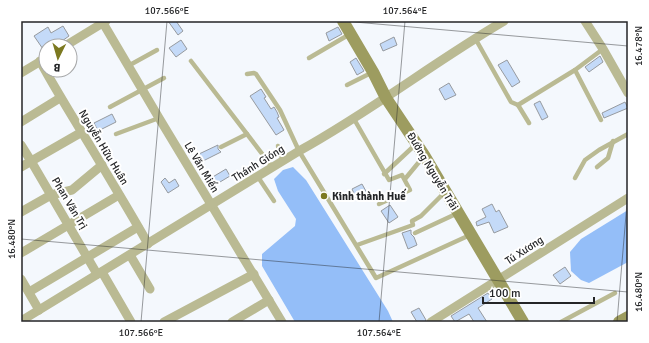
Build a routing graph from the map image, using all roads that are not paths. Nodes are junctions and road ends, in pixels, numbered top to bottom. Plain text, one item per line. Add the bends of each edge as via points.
1 (343, 21) edge
2 (504, 21) edge
3 (585, 21) edge
4 (105, 22) edge
5 (350, 34) junction
6 (78, 38) edge
7 (475, 38) junction
8 (603, 48) junction
9 (157, 50) dead end
10 (308, 58) dead end
11 (191, 61) dead end
12 (38, 62) edge
13 (128, 66) junction
14 (575, 70) junction
15 (373, 72) junction
16 (21, 73) edge
17 (247, 74) dead end
18 (51, 78) edge
19 (164, 78) dead end
20 (347, 85) dead end
21 (142, 90) junction
22 (628, 93) edge
23 (60, 98) junction
24 (386, 98) junction
25 (518, 105) junction
26 (110, 107) dead end
27 (159, 118) junction
28 (354, 119) junction
29 (601, 120) dead end
30 (21, 122) edge
31 (529, 122) dead end
32 (82, 132) junction
33 (116, 134) dead end
34 (247, 134) junction
35 (628, 134) edge
36 (613, 141) junction
37 (417, 143) junction
38 (21, 145) edge
39 (278, 146) dead end
40 (221, 147) dead end
41 (300, 151) junction
42 (424, 156) junction
43 (32, 161) junction
44 (284, 162) junction
45 (102, 165) junction
46 (21, 167) edge
47 (597, 167) dead end
48 (273, 168) junction
49 (384, 174) junction
50 (258, 177) junction
51 (575, 178) dead end
52 (404, 179) junction
53 (445, 191) junction
54 (51, 195) junction
55 (119, 195) junction
56 (628, 198) edge
57 (274, 201) dead end
58 (380, 204) dead end
59 (212, 205) junction
60 (21, 212) edge
61 (458, 213) junction
62 (69, 225) junction
63 (138, 227) junction
64 (415, 234) dead end
65 (472, 234) junction
66 (148, 244) junction
67 (357, 245) junction
68 (21, 253) edge
69 (130, 255) junction
70 (88, 258) junction
71 (100, 273) junction
72 (254, 274) junction
73 (21, 279) edge
74 (499, 280) junction
75 (150, 288) dead end
76 (29, 292) junction
77 (615, 293) dead end
78 (269, 300) junction
79 (35, 315) edge
80 (628, 317) edge
81 (21, 321) edge
82 (131, 322) edge
83 (164, 322) edge
84 (232, 322) edge
85 (282, 322) edge
86 (432, 322) edge
87 (523, 322) edge
88 (561, 322) edge
89 (619, 322) edge

1 - 5 main road, Đường Nguyễn Trãi
2 - 7 street, Thánh Gióng
3 - 8 street
4 - 6 street
4 - 13 street, Lê Văn Miến
5 - 10 lane
5 - 15 main road, Đường Nguyễn Trãi
7 - 24 street, Thánh Gióng
7 - 25 lane via 511,102
8 - 14 lane
8 - 22 street
9 - 13 lane
11 - 34 lane
12 - 16 street
13 - 21 street, Lê Văn Miến
14 - 25 lane
14 - 29 lane
15 - 20 lane
15 - 24 main road, Đường Nguyễn Trãi
17 - 41 lane via 256,74 280,110
18 - 23 street, Nguyễn Hữu Huân
19 - 21 lane
21 - 26 lane
21 - 27 street, Lê Văn Miến
23 - 30 street
23 - 32 street, Nguyễn Hữu Huân
24 - 28 street, Thánh Gióng
24 - 37 main road, Đường Nguyễn Trãi
25 - 31 lane
27 - 33 lane
27 - 59 street, Lê Văn Miến
28 - 41 street, Thánh Gióng
28 - 49 lane
32 - 43 street
32 - 45 street, Nguyễn Hữu Huân
34 - 40 lane
34 - 48 lane
35 - 36 lane
36 - 47 lane via 608,158
36 - 51 lane via 585,160
37 - 42 main road, Đường Nguyễn Trãi
37 - 49 lane
38 - 43 street, Phan Văn Trị
39 - 44 lane
41 - 44 street, Thánh Gióng
41 - 67 lane
42 - 52 lane
42 - 53 main road, Đường Nguyễn Trãi
43 - 46 street
43 - 54 street, Phan Văn Trị
44 - 48 street, Thánh Gióng
45 - 54 street via 72,190
45 - 55 street, Nguyễn Hữu Huân
48 - 50 street, Thánh Gióng
49 - 52 lane via 389,180 402,175
50 - 57 lane
50 - 59 street, Thánh Gióng
52 - 58 lane via 410,190
53 - 61 main road, Đường Nguyễn Trãi
53 - 67 lane via 421,216 412,221 414,224
54 - 60 street
54 - 62 street, Phan Văn Trị
55 - 62 street
55 - 63 street, Nguyễn Hữu Huân
56 - 74 street, Tú Xương
59 - 66 street, Thánh Gióng
59 - 72 street, Lê Văn Miến
61 - 64 lane
61 - 65 main road, Đường Nguyễn Trãi
62 - 68 street
62 - 70 street, Phan Văn Trị
63 - 66 street, Nguyễn Hữu Huân
63 - 70 street
65 - 67 lane via 376,278
65 - 74 main road, Đường Nguyễn Trãi
66 - 69 street, Thánh Gióng
69 - 71 street, Thánh Gióng
69 - 75 street
70 - 71 street, Phan Văn Trị
70 - 76 street
71 - 79 street, Thánh Gióng
71 - 82 street, Phan Văn Trị
72 - 78 street, Lê Văn Miến
72 - 83 street
73 - 76 street
74 - 86 street, Tú Xương
74 - 87 main road, Đường Nguyễn Trãi
76 - 79 street
77 - 88 lane
78 - 84 street
78 - 85 street, Lê Văn Miến
79 - 81 street, Thánh Gióng
80 - 89 main road

